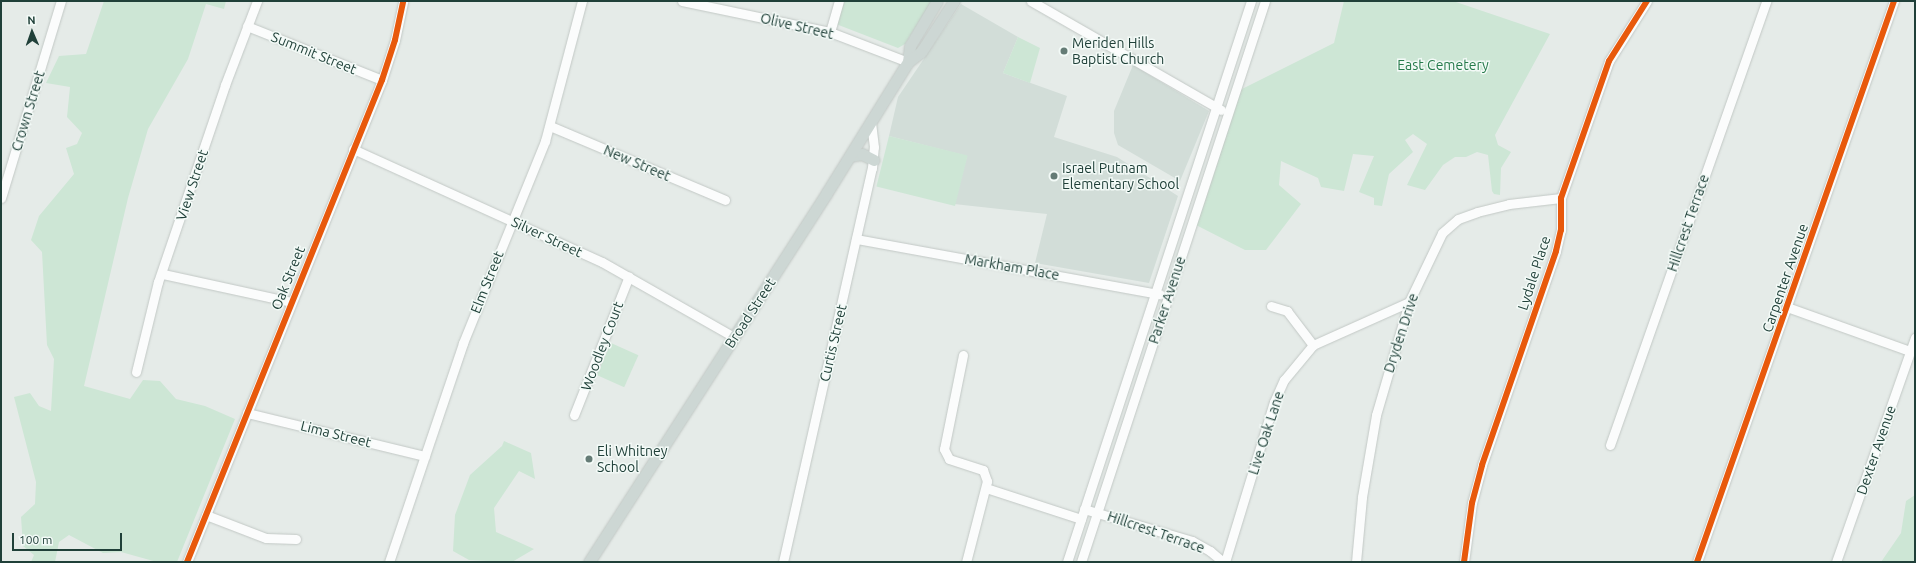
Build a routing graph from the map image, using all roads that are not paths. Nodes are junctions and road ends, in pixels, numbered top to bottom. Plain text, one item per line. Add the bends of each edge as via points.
1 (61, 1) edge
2 (257, 1) edge
3 (403, 1) edge
4 (582, 1) edge
5 (682, 1) edge
6 (839, 1) edge
7 (937, 1) edge
8 (954, 1) edge
9 (1031, 1) edge
10 (1251, 1) edge
11 (1265, 1) edge
12 (1647, 1) edge
13 (1766, 1) edge
14 (1894, 1) edge
15 (247, 26) junction
16 (830, 32) junction
17 (908, 62) junction
18 (382, 80) junction
19 (1216, 108) junction
20 (1228, 113) junction
21 (871, 124) junction
22 (550, 126) junction
23 (353, 149) junction
24 (850, 156) junction
25 (874, 160) junction
26 (1189, 192) junction
27 (1201, 196) junction
28 (1, 198) edge
29 (1561, 198) junction
30 (725, 200) dead end
31 (512, 221) junction
32 (856, 239) junction
33 (163, 274) junction
34 (629, 276) junction
35 (1156, 293) junction
36 (1168, 295) junction
37 (291, 302) junction
38 (1409, 302) junction
39 (1271, 306) dead end
40 (1787, 307) junction
41 (734, 337) junction
42 (1915, 338) edge
43 (1313, 345) junction
44 (1910, 351) junction
45 (963, 355) dead end
46 (136, 372) dead end
47 (1120, 400) junction
48 (1133, 404) junction
49 (247, 413) junction
50 (574, 416) dead end
51 (1610, 445) dead end
52 (425, 456) junction
53 (986, 488) junction
54 (1084, 509) junction
55 (1097, 513) junction
56 (206, 515) junction
57 (1081, 519) junction
58 (296, 539) dead end
59 (187, 562) edge
60 (389, 562) edge
61 (589, 562) edge
62 (783, 562) edge
63 (966, 562) edge
64 (1067, 562) edge
65 (1081, 562) edge
66 (1224, 562) edge
67 (1356, 562) edge
68 (1464, 562) edge
69 (1697, 562) edge
70 (1836, 562) edge

1 - 28 street, Crown Street
2 - 15 street, View Street
3 - 18 street, Oak Street via 395,40
4 - 22 street, Elm Street
5 - 16 street, Olive Street
6 - 16 street
7 - 17 main road, Broad Street via 910,46
8 - 17 main road, Broad Street via 921,52
9 - 19 street
10 - 19 street, Parker Avenue
11 - 20 street, Parker Avenue
12 - 29 street, Lydale Place via 1609,61
13 - 51 street, Hillcrest Terrace
14 - 40 street, Carpenter Avenue
15 - 18 street, Summit Street
15 - 33 street, View Street
16 - 17 street, Olive Street
17 - 21 main road, Broad Street
18 - 23 street, Oak Street
19 - 20 street
19 - 26 street, Parker Avenue
20 - 27 street, Parker Avenue
21 - 24 main road, Broad Street
21 - 25 street, Curtis Street
22 - 30 street, New Street
22 - 31 street, Elm Street
23 - 31 street, Silver Street
23 - 37 street, Oak Street
24 - 25 main road via 862,154
24 - 41 main road, Broad Street
25 - 32 street, Curtis Street
26 - 27 street
26 - 35 street, Parker Avenue
27 - 36 street, Parker Avenue
29 - 38 street, Dryden Drive via 1509,204 1458,219 1442,233
29 - 68 street, Lydale Place via 1561,230 1556,250 1482,465 1472,503
31 - 34 street, Silver Street
31 - 52 street, Elm Street via 463,343
32 - 35 street, Markham Place
32 - 62 street, Curtis Street
33 - 37 street
33 - 46 street, View Street via 156,290
34 - 41 street, Silver Street
34 - 50 street, Woodley Court
35 - 36 street, Markham Place
35 - 47 street, Parker Avenue
36 - 48 street, Parker Avenue
37 - 49 street, Oak Street
38 - 43 street, Live Oak Lane
38 - 67 street, Dryden Drive via 1376,415 1362,497
39 - 43 street via 1287,311
40 - 44 street
40 - 69 street, Carpenter Avenue
41 - 61 main road, Broad Street
42 - 44 street, Dexter Avenue
43 - 66 street, Live Oak Lane via 1284,380 1274,402
44 - 70 street, Dexter Avenue
45 - 53 street via 944,449 949,459 983,470 987,481
47 - 48 street
47 - 54 street, Parker Avenue
48 - 55 street, Parker Avenue
49 - 52 street, Lima Street
49 - 56 street, Oak Street
52 - 60 street, Elm Street
53 - 57 street
53 - 63 street
54 - 55 street, Hillcrest Terrace
54 - 57 street, Parker Avenue
55 - 65 street, Parker Avenue
55 - 66 street, Hillcrest Terrace via 1192,541
56 - 58 street via 266,538
56 - 59 street, Oak Street
57 - 64 street, Parker Avenue

